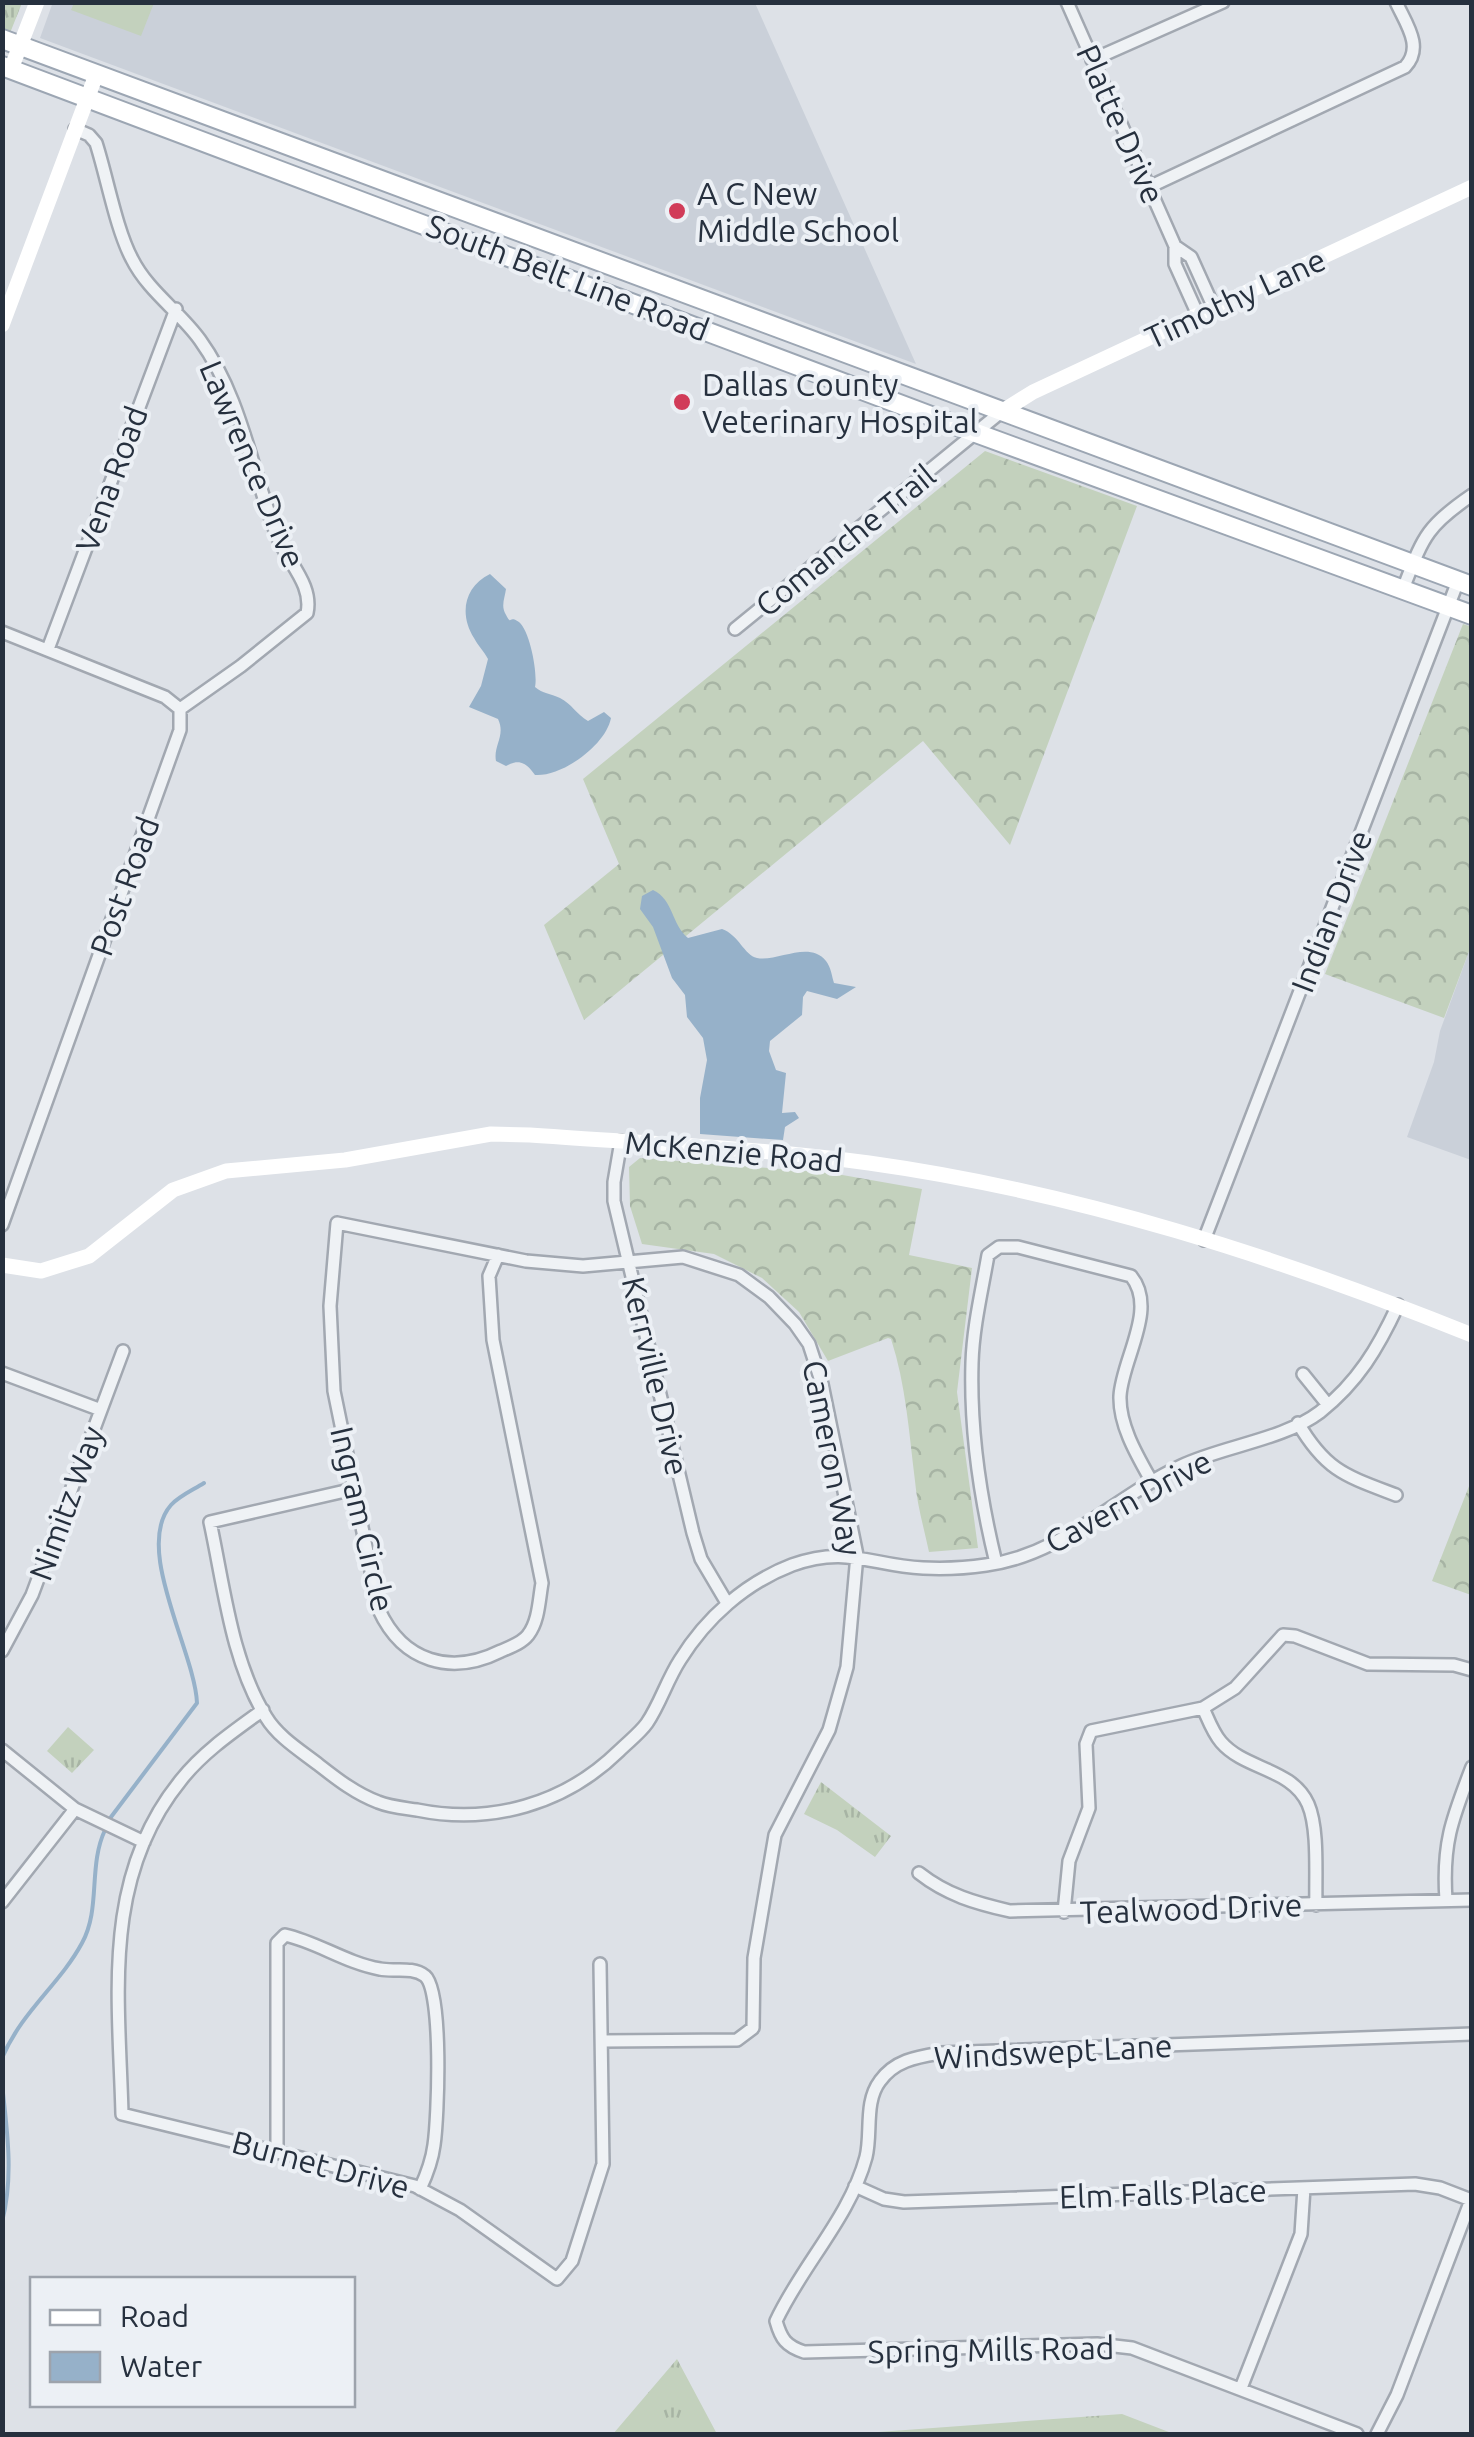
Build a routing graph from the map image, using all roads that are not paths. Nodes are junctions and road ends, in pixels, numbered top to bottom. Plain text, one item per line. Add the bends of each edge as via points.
1 (37, 2) edge
2 (1067, 2) edge
3 (1222, 2) edge
4 (1396, 2) edge
5 (12, 42) edge
6 (1092, 60) junction
7 (7, 68) edge
8 (96, 75) junction
9 (87, 98) junction
10 (76, 129) junction
11 (354, 170) junction
12 (1149, 187) junction
13 (1472, 187) edge
14 (412, 191) junction
15 (364, 201) junction
16 (454, 206) junction
17 (455, 235) junction
18 (176, 310) junction
19 (1206, 311) junction
20 (2, 324) edge
21 (1001, 412) junction
22 (976, 433) junction
23 (1472, 495) edge
24 (1413, 564) junction
25 (1464, 584) edge
26 (1403, 589) junction
27 (1448, 606) junction
28 (1472, 615) edge
29 (735, 629) dead end
30 (2, 632) edge
31 (48, 649) junction
32 (180, 708) junction
33 (621, 1141) junction
34 (337, 1223) joint
35 (2, 1225) edge
36 (1204, 1240) junction
37 (498, 1256) junction
38 (629, 1262) junction
39 (2, 1265) edge
40 (1398, 1305) junction
41 (1472, 1335) edge
42 (122, 1352) dead end
43 (2, 1372) edge
44 (1303, 1374) dead end
45 (1328, 1404) junction
46 (100, 1410) junction
47 (1298, 1423) junction
48 (1152, 1482) junction
49 (354, 1489) junction
50 (1396, 1494) dead end
51 (856, 1555) junction
52 (996, 1563) junction
53 (727, 1603) junction
54 (2, 1651) edge
55 (1472, 1670) edge
56 (1203, 1708) junction
57 (263, 1710) junction
58 (2, 1750) edge
59 (1472, 1768) edge
60 (75, 1809) junction
61 (144, 1842) junction
62 (918, 1873) dead end
63 (1446, 1900) junction
64 (1472, 1900) edge
65 (2, 1902) edge
66 (1316, 1905) junction
67 (1064, 1912) junction
68 (600, 1964) dead end
69 (1472, 2034) edge
70 (602, 2041) junction
71 (277, 2151) junction
72 (855, 2186) junction
73 (1304, 2188) junction
74 (420, 2189) junction
75 (1472, 2200) edge
76 (789, 2348) joint
77 (1240, 2388) junction
78 (1358, 2434) edge
79 (1378, 2434) edge

1 - 5 street
2 - 6 street, Platte Drive
3 - 6 street
4 - 12 street via 1415,45 1414,58 1404,66
5 - 7 street
5 - 8 main road, South Belt Line Road
6 - 12 street, Platte Drive
7 - 9 main road, South Belt Line Road
8 - 9 street
8 - 11 main road, South Belt Line Road
9 - 10 street
9 - 15 main road, South Belt Line Road
10 - 18 street, Lawrence Drive via 96,143 131,258
10 - 20 street
11 - 14 main road, South Belt Line Road
11 - 15 main road via 352,182
12 - 19 street, Platte Drive via 1175,246 1190,257
13 - 19 street, Timothy Lane
14 - 15 main road
14 - 16 main road, South Belt Line Road
15 - 17 main road, South Belt Line Road
16 - 17 main road
16 - 21 main road, South Belt Line Road
17 - 22 main road, South Belt Line Road
18 - 31 street, Vena Road
18 - 32 street, Lawrence Drive via 230,396 276,534 310,600 307,614
19 - 21 street, Timothy Lane
21 - 22 street, Comanche Trail
21 - 24 main road, South Belt Line Road
22 - 26 main road, South Belt Line Road
22 - 29 street, Comanche Trail
23 - 24 street via 1423,536
24 - 25 main road, South Belt Line Road
24 - 26 street
25 - 27 street, Indian Drive
26 - 27 main road, South Belt Line Road
27 - 28 main road, South Belt Line Road
27 - 36 street, Indian Drive
30 - 31 street
31 - 32 street
32 - 35 street, Post Road via 180,730
33 - 36 street, McKenzie Road via 905,1169 1077,1204
33 - 38 street, Kerrville Drive via 614,1202
33 - 39 street, McKenzie Road via 492,1134 345,1160 226,1171 173,1190 89,1256 41,1271
34 - 37 street, Cameron Way
34 - 49 street, Ingram Circle via 330,1306 334,1392
36 - 40 street, McKenzie Road
37 - 38 street, Cameron Way via 583,1266
37 - 49 street, Ingram Circle via 489,1276 492,1340 542,1583 528,1635 461,1664 438,1664 413,1652 379,1610
38 - 51 street, Cameron Way via 684,1257 739,1274 796,1324 822,1384
38 - 53 street, Kerrville Drive via 693,1534
40 - 41 street, McKenzie Road
40 - 45 street, Cavern Drive via 1376,1352
42 - 46 street, Nimitz Way
43 - 46 street
44 - 45 street
45 - 47 street, Cavern Drive
46 - 54 street, Nimitz Way via 32,1595
47 - 48 street, Cavern Drive
47 - 50 street via 1335,1470
48 - 52 street, Cavern Drive via 1070,1536
48 - 52 street via 1133,1448 1120,1397 1141,1300 1136,1282 1000,1247 988,1255 972,1360 982,1506
49 - 57 street, Cavern Drive via 210,1522 242,1666
51 - 52 street, Cavern Drive via 921,1568
51 - 53 street, Cavern Drive via 791,1565
51 - 70 street, Cameron Way via 847,1667 830,1730 776,1834 754,1958 752,2028 737,2040
53 - 57 street, Cavern Drive via 680,1659 647,1723 618,1753 553,1797 493,1814 442,1816 380,1803 295,1747
55 - 56 street via 1368,1664 1283,1635 1235,1688
56 - 66 street via 1220,1742 1287,1780 1307,1800
56 - 67 street via 1091,1731 1088,1808 1069,1861
57 - 61 street via 180,1780
58 - 60 street
59 - 63 street via 1449,1827
60 - 61 street
60 - 65 street
61 - 71 street, Burnet Drive via 132,1868 118,1951 122,2114
62 - 67 street, Tealwood Drive via 968,1901
63 - 64 street, Tealwood Drive
63 - 66 street, Tealwood Drive
66 - 67 street, Tealwood Drive
68 - 70 street
69 - 72 street, Windswept Lane via 941,2052 903,2060 872,2095 866,2155
70 - 74 street, Burnet Drive via 604,2164 572,2261 556,2278
71 - 74 street, Burnet Drive
71 - 74 street via 275,1986 277,1943 284,1935 381,1970 412,1970 432,1985 438,2028 434,2144
72 - 73 street, Elm Falls Place via 904,2202
72 - 76 street, Windswept Lane via 776,2321
73 - 75 street, Elm Falls Place via 1415,2184
73 - 77 street via 1301,2234
75 - 79 street
76 - 77 street, Spring Mills Road via 1096,2344 1132,2348
77 - 78 street, Spring Mills Road

